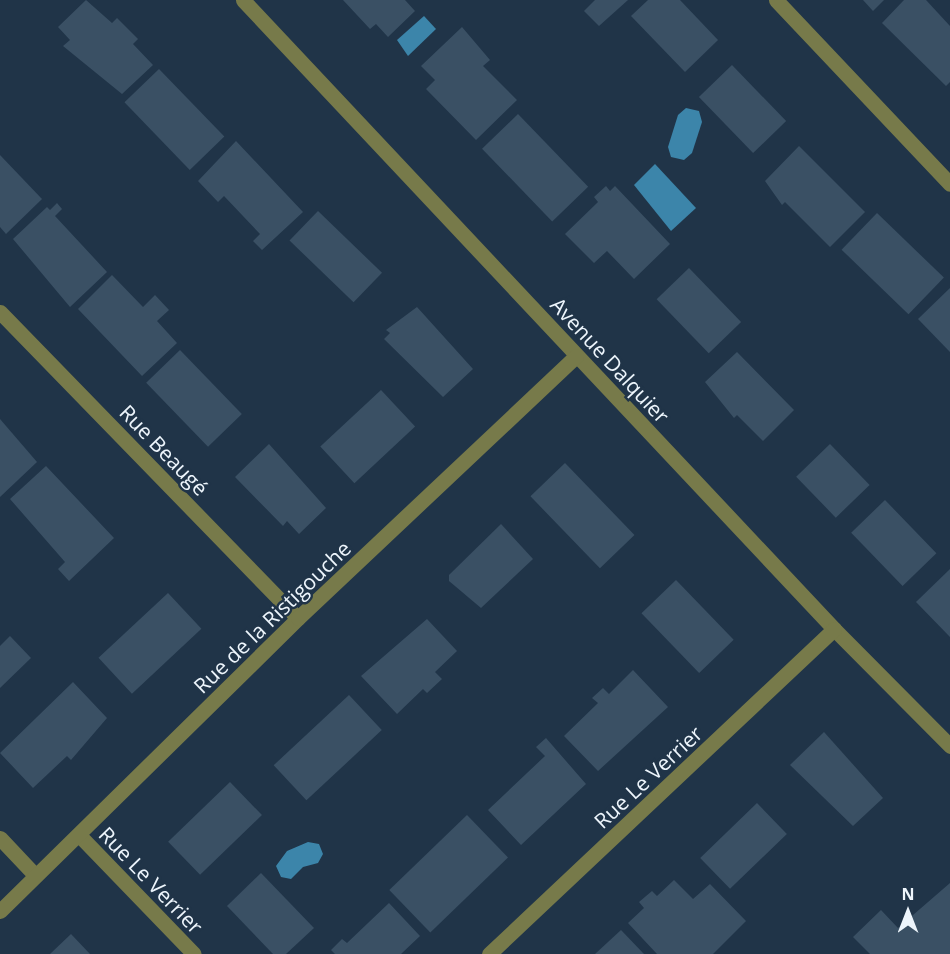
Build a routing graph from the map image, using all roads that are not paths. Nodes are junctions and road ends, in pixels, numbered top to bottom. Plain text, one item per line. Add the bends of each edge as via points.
1 (243, 0) edge
2 (776, 0) edge
3 (950, 184) edge
4 (0, 312) edge
5 (576, 356) junction
6 (298, 618) junction
7 (834, 629) junction
8 (950, 746) edge
9 (79, 835) junction
10 (0, 838) edge
11 (35, 875) junction
12 (0, 911) edge
13 (194, 954) edge
14 (489, 954) edge

1 - 5 street, Avenue Dalquier
2 - 3 street
4 - 6 street, Rue Beaugé
5 - 6 street, Rue de la Ristigouche
5 - 7 street, Avenue Dalquier
6 - 9 street, Rue de la Ristigouche
7 - 8 street, Avenue Dalquier
7 - 14 street, Rue Le Verrier
9 - 11 street, Rue de la Ristigouche
9 - 13 street, Rue Le Verrier
10 - 11 street
11 - 12 street, Rue de la Ristigouche

